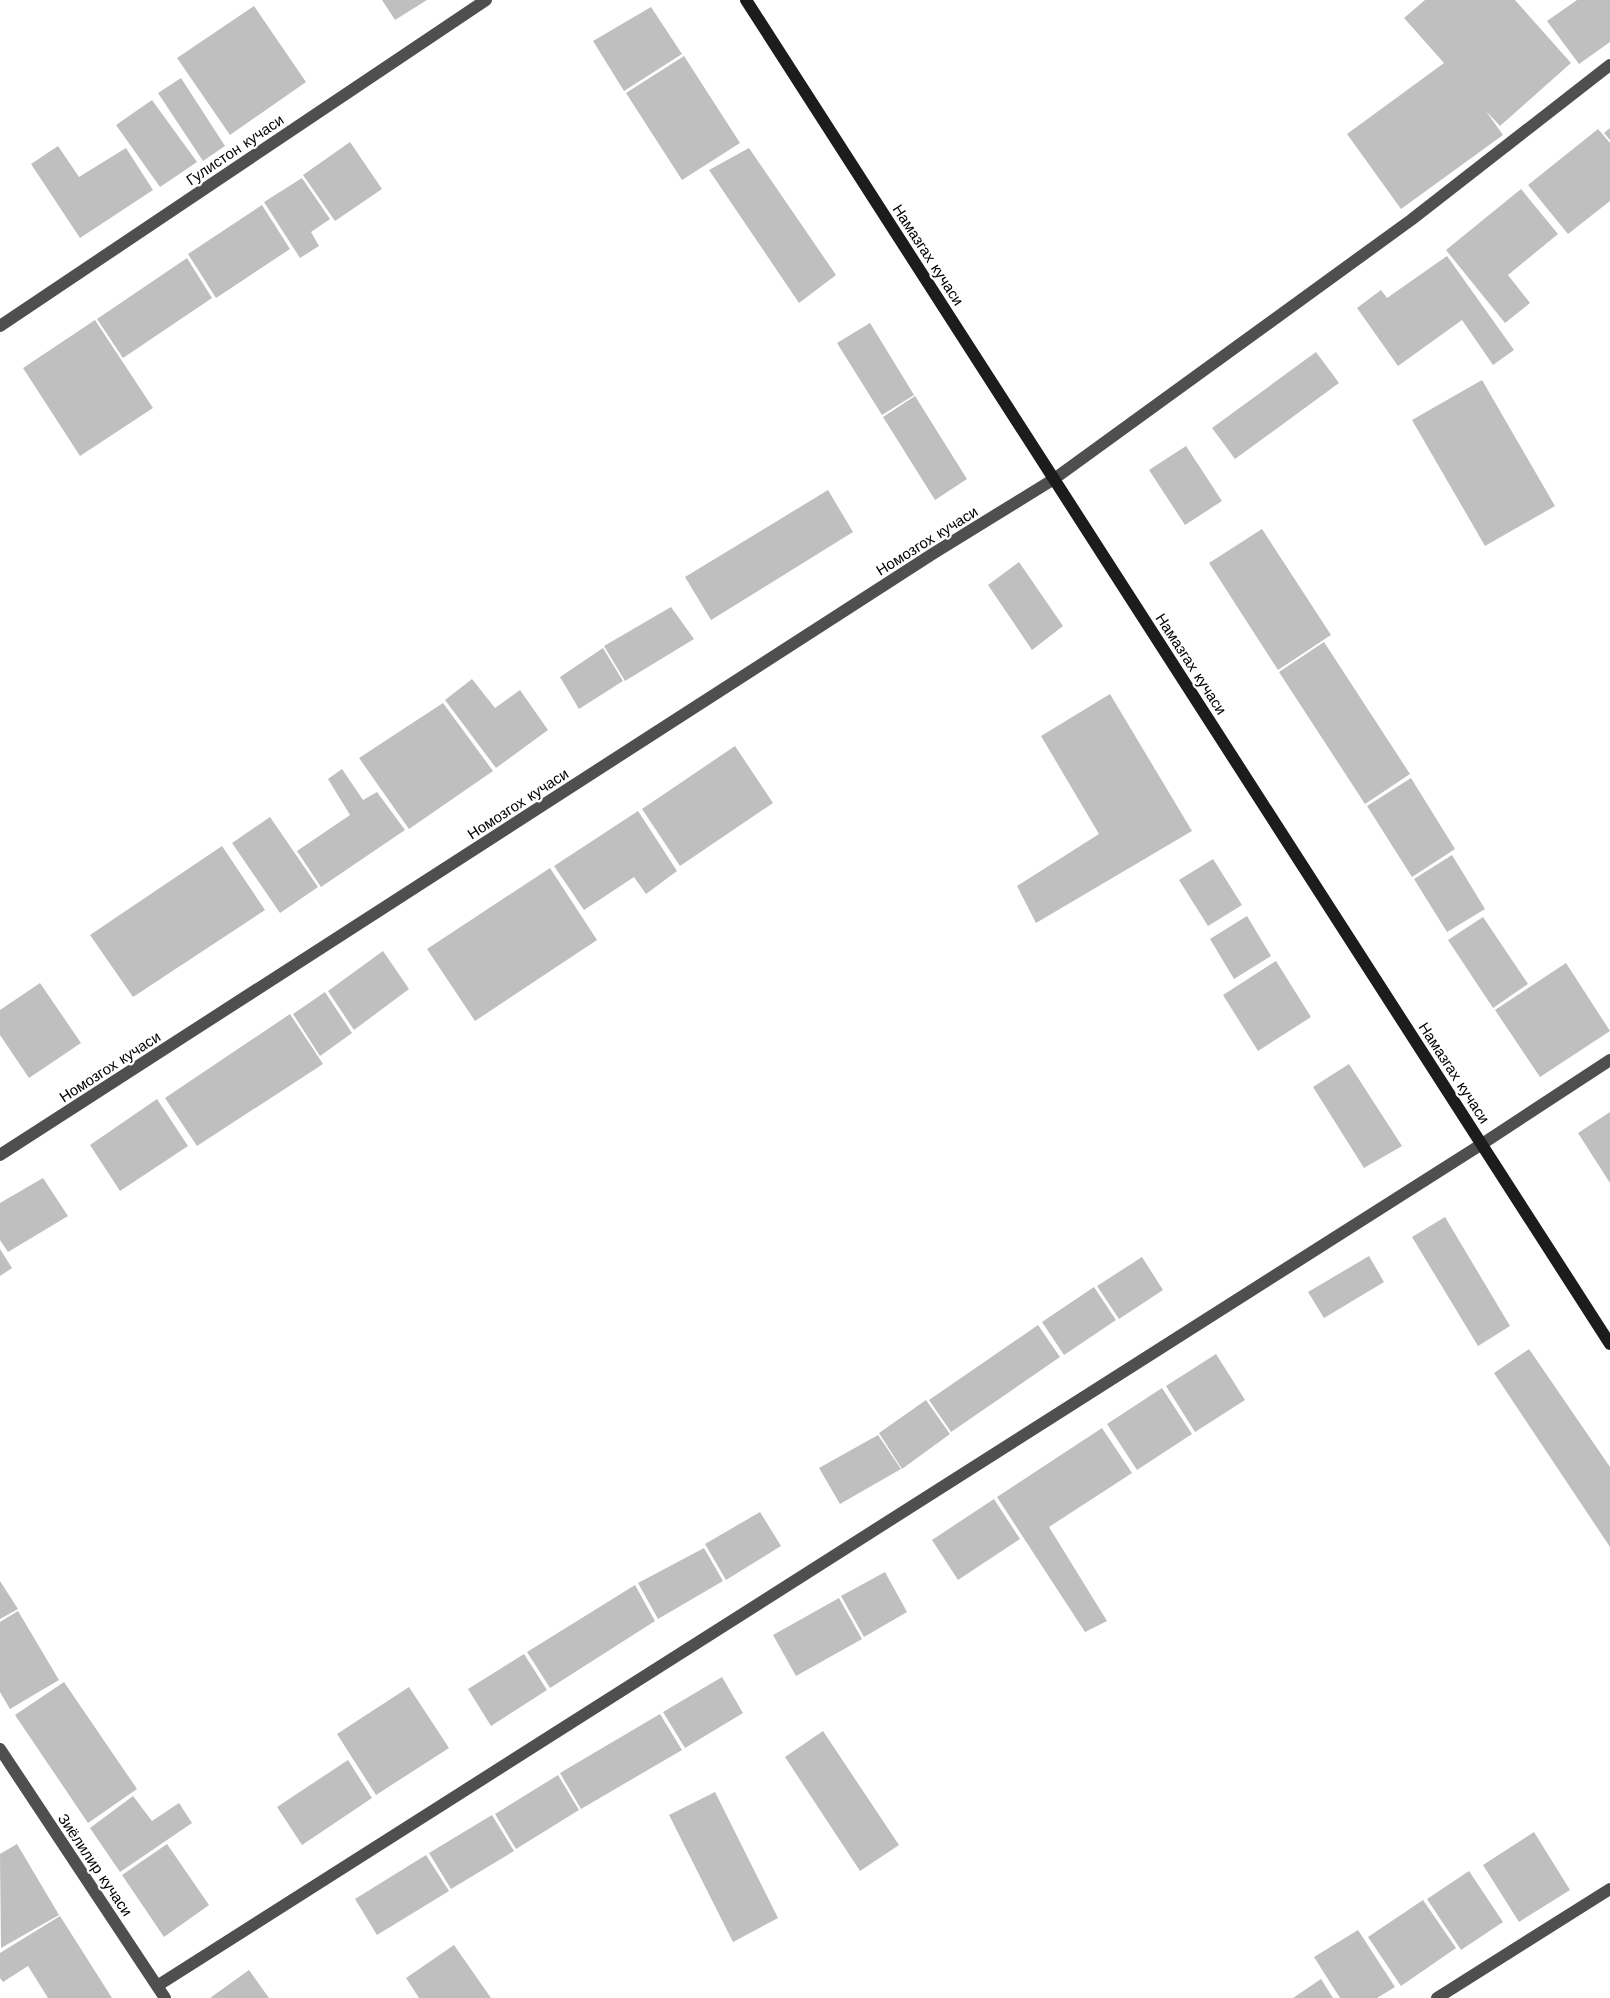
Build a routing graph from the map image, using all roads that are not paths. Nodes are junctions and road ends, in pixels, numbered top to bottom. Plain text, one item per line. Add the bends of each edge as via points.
1 (486, 0) edge
2 (747, 0) edge
3 (1610, 65) edge
4 (0, 326) edge
5 (1054, 479) junction
6 (1610, 1060) edge
7 (1482, 1144) junction
8 (0, 1155) edge
9 (1610, 1344) edge
10 (0, 1749) edge
11 (1610, 1889) edge
12 (157, 1986) junction
13 (165, 1998) edge
14 (1437, 1998) edge

1 - 4 street, Гулистон кучаси
2 - 5 street, Намазгах кучаси
3 - 5 street, Номозгох кучаси via 1411,220
5 - 7 street, Намазгах кучаси
5 - 8 street, Номозгох кучаси
6 - 7 street
7 - 9 street, Намазгах кучаси
7 - 12 street
10 - 12 street, Зиёлилир кучаси
11 - 14 street
12 - 13 street, Зиёлилир кучаси

